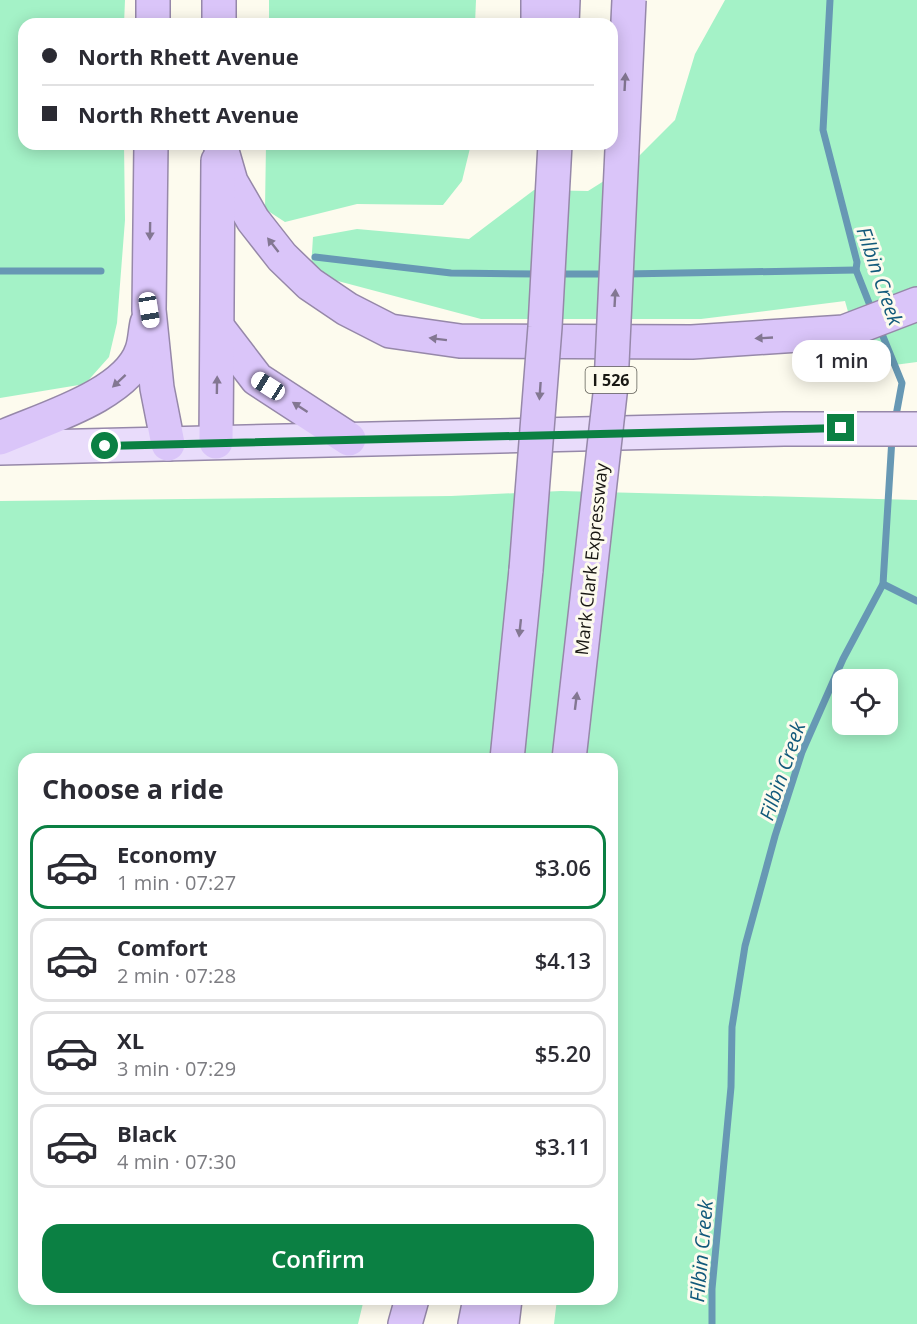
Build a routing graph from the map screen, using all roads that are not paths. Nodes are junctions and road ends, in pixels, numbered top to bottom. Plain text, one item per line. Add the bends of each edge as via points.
1 (153, 0) edge
2 (219, 0) edge
3 (538, 0) edge
4 (563, 0) edge
5 (630, 0) edge
6 (153, 18) edge
7 (219, 18) edge
8 (538, 18) edge
9 (562, 18) edge
10 (151, 150) edge
11 (219, 150) edge
12 (221, 150) edge
13 (541, 150) edge
14 (555, 150) edge
15 (917, 304) edge
16 (149, 310) junction
17 (545, 327) junction
18 (218, 328) junction
19 (917, 429) edge
20 (0, 438) edge
21 (349, 439) junction
22 (216, 442) junction
23 (168, 444) junction
24 (0, 448) edge
25 (508, 753) edge
26 (570, 753) edge
27 (410, 1305) edge
28 (432, 1305) edge
29 (479, 1305) edge
30 (504, 1305) edge
31 (405, 1324) edge
32 (429, 1324) edge
33 (475, 1324) edge
34 (502, 1324) edge

1 - 6 highway
2 - 7 highway
3 - 8 highway
4 - 9 highway
26 -> 5 highway, Mark Clark Expressway / I 526, bridge via 611,385
10 -> 16 highway
11 - 18 highway
15 -> 12 highway via 844,332 692,342 484,342 390,331 328,297 282,257 253,220 231,182
13 - 17 highway, bridge
14 - 17 highway, bridge
16 -> 20 highway via 142,352 129,372 112,387
16 - 23 highway via 157,388
17 -> 25 highway, bridge
21 -> 18 highway via 257,379
22 -> 18 highway
19 - 21 main road
21 - 22 main road
22 - 23 main road
23 - 24 main road
27 - 31 highway
28 - 32 highway
29 - 33 highway
30 - 34 highway

